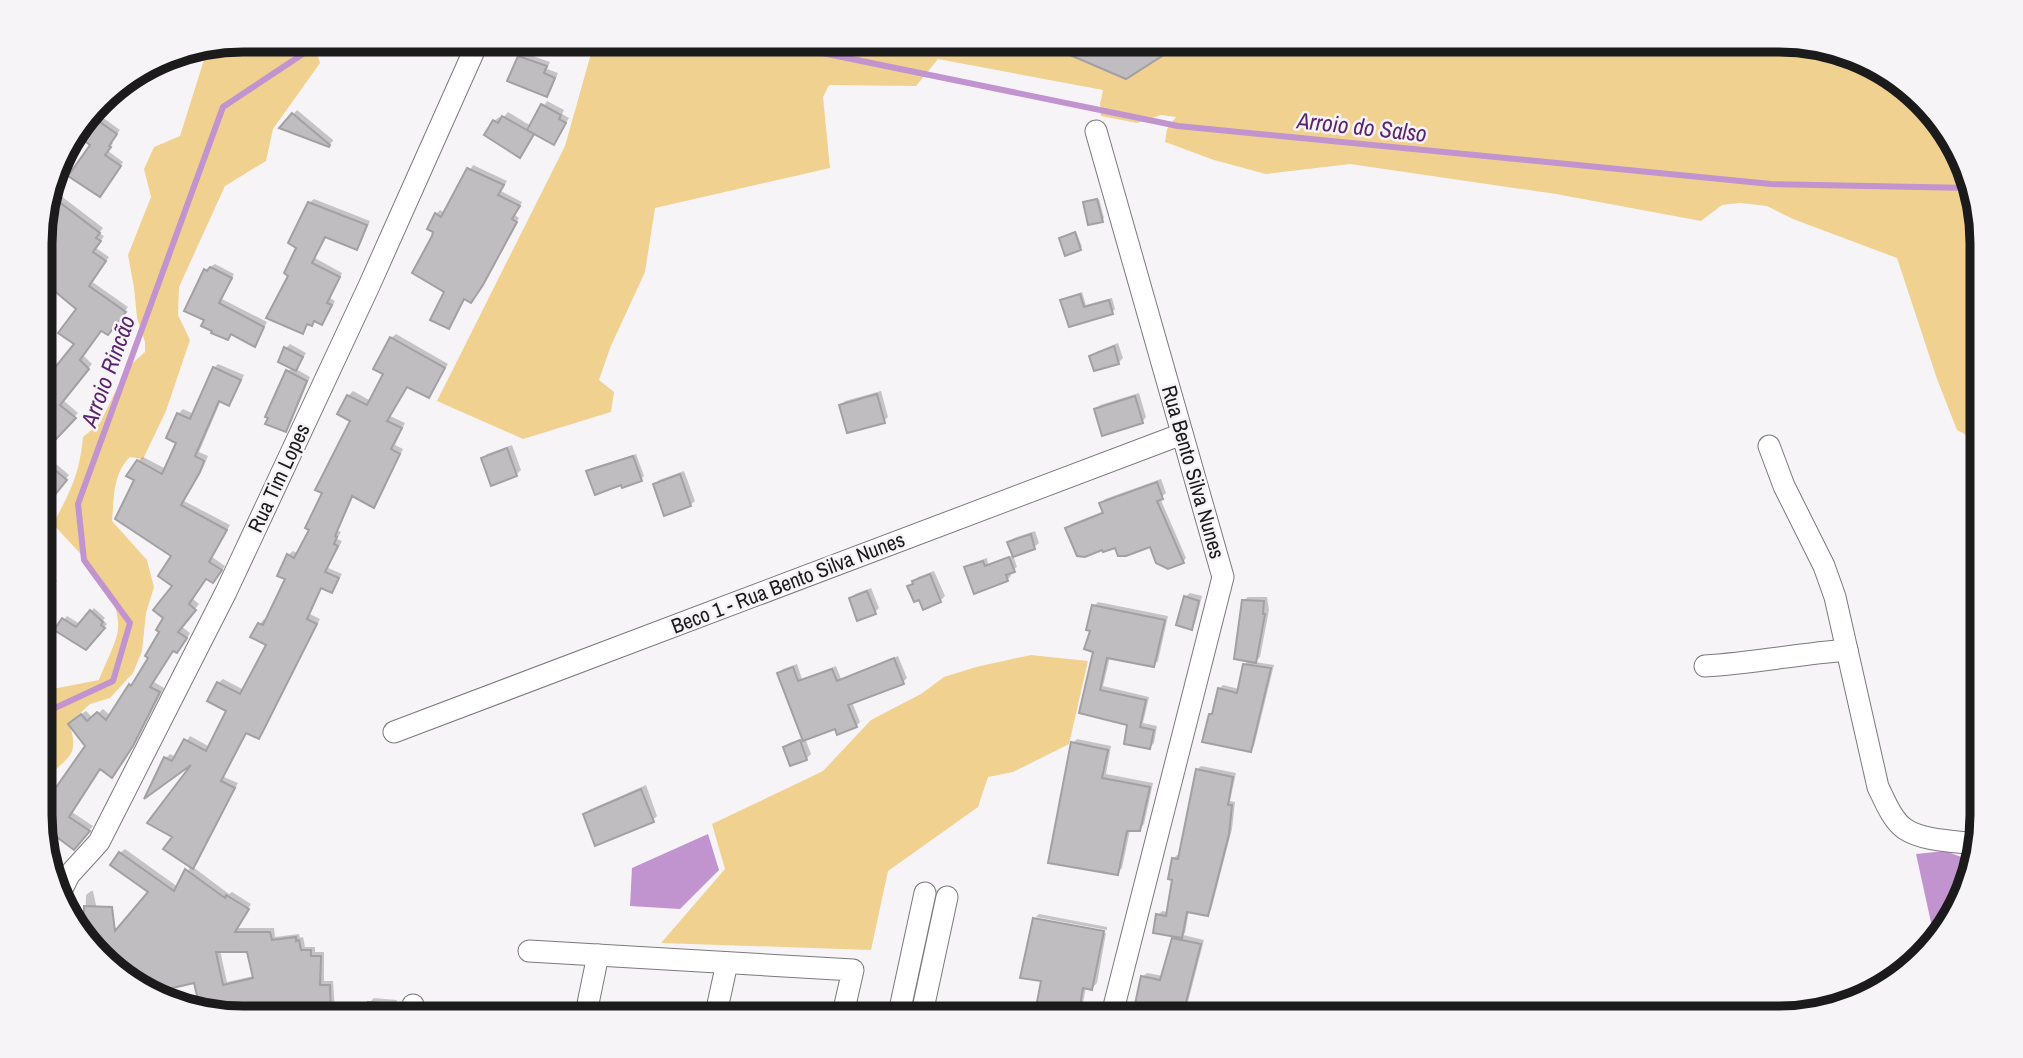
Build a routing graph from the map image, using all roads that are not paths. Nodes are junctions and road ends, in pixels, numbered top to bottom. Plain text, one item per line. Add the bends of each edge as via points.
1 (473, 53) dead end
2 (1096, 131) dead end
3 (1182, 434) junction
4 (1769, 446) dead end
5 (1847, 650) junction
6 (1704, 666) dead end
7 (394, 732) dead end
8 (1968, 844) edge
9 (65, 883) edge
10 (925, 893) dead end
11 (947, 897) dead end
12 (529, 951) dead end
13 (598, 955) junction
14 (727, 963) junction
15 (1114, 1005) edge
16 (588, 1006) edge
17 (718, 1006) edge
18 (845, 1006) edge
19 (901, 1006) edge
20 (923, 1006) edge

1 - 9 street, Rua Tim Lopes via 226,592 99,842
2 - 3 street, Rua Bento Silva Nunes
3 - 7 street, Beco 1 - Rua Bento Silva Nunes
3 - 15 street, Rua Bento Silva Nunes via 1223,577
4 - 5 street via 1824,566
5 - 6 street
5 - 8 street via 1878,787 1890,813 1905,829
10 - 19 street
11 - 20 street
12 - 13 street
13 - 14 street
13 - 16 street
14 - 17 street
14 - 18 street via 853,970

